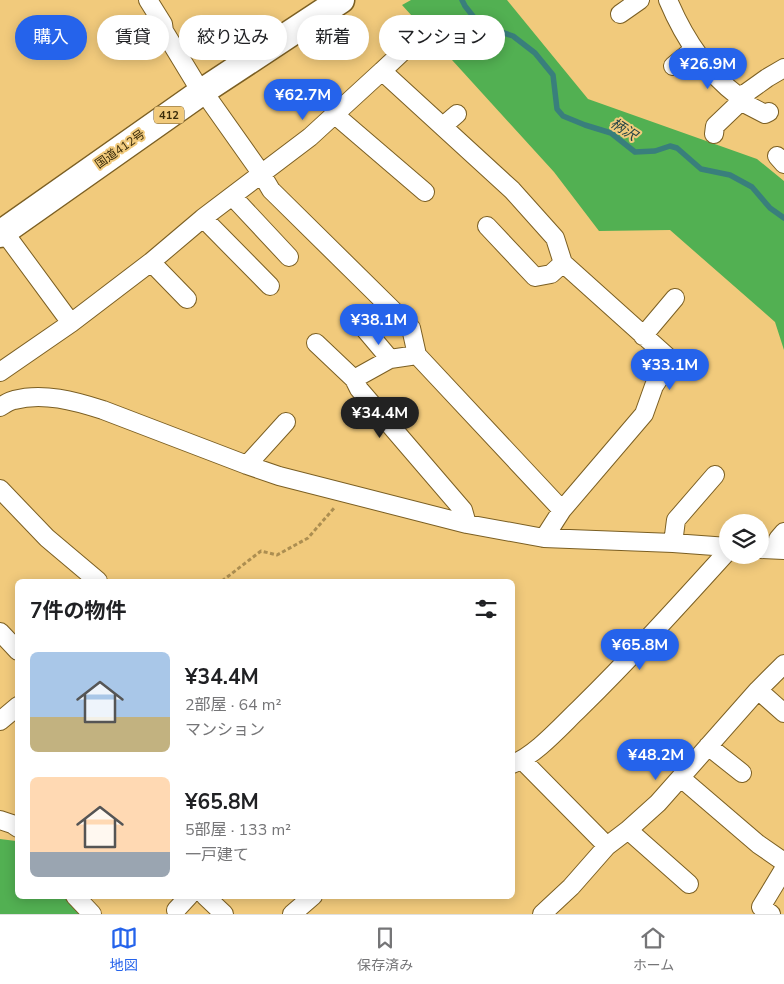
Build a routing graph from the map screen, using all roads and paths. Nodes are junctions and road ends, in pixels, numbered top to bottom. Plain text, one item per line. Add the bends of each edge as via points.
1 (148, 0) edge
2 (341, 0) edge
3 (640, 0) edge
4 (668, 0) edge
5 (620, 14) dead end
6 (157, 15) edge
7 (169, 40) edge
8 (694, 50) junction
9 (394, 60) edge
10 (673, 66) dead end
11 (784, 68) edge
12 (382, 71) junction
13 (203, 91) junction
14 (738, 98) junction
15 (769, 112) dead end
16 (334, 114) junction
17 (457, 114) dead end
18 (443, 126) junction
19 (714, 134) dead end
20 (261, 173) junction
21 (425, 192) dead end
22 (232, 196) junction
23 (203, 218) junction
24 (487, 226) dead end
25 (1, 232) edge
26 (289, 256) dead end
27 (151, 262) junction
28 (563, 263) junction
29 (270, 286) dead end
30 (675, 298) dead end
31 (187, 299) dead end
32 (71, 323) junction
33 (363, 327) dead end
34 (643, 336) junction
35 (316, 343) dead end
36 (417, 355) junction
37 (390, 359) junction
38 (0, 372) edge
39 (354, 379) junction
40 (0, 406) edge
41 (286, 422) dead end
42 (247, 465) junction
43 (715, 475) dead end
44 (0, 489) edge
45 (341, 492) junction
46 (562, 510) junction
47 (466, 524) junction
48 (784, 532) edge
49 (544, 538) junction
50 (674, 543) junction
51 (719, 546) edge
52 (781, 550) edge
53 (719, 561) edge
54 (96, 579) edge
55 (225, 579) edge
56 (0, 632) edge
57 (15, 649) edge
58 (784, 664) edge
59 (758, 690) junction
60 (15, 708) edge
61 (784, 713) edge
62 (0, 720) edge
63 (708, 746) junction
64 (517, 762) edge
65 (742, 773) dead end
66 (681, 778) junction
67 (0, 820) edge
68 (15, 826) edge
69 (628, 830) junction
70 (607, 846) junction
71 (784, 862) edge
72 (784, 869) edge
73 (689, 884) dead end
74 (78, 899) edge
75 (186, 899) edge
76 (208, 899) edge
77 (310, 899) edge
78 (176, 910) dead end
79 (92, 914) edge
80 (224, 914) edge
81 (292, 914) edge
82 (542, 914) edge
83 (771, 914) edge

1 - 6 street
2 - 13 highway, 国道412号 / 412
3 - 5 street
4 - 8 street
7 - 13 street via 194,82
8 - 10 street
8 - 14 street
9 - 12 street
11 - 14 street
12 - 16 street
12 - 18 street
13 - 20 street
13 - 25 highway, 国道412号 / 412
14 - 15 street via 765,114
14 - 19 street via 737,105 715,126
16 - 20 street via 310,137
16 - 21 street
17 - 18 street
18 - 28 street via 518,185 555,238
20 - 22 street
20 - 36 street via 271,190 411,328
22 - 23 street
22 - 26 street
23 - 27 street
23 - 29 street
24 - 28 street via 535,277 551,274
25 - 32 street
27 - 31 street
27 - 32 street
28 - 34 street
30 - 34 street
32 - 38 street
33 - 37 street
34 - 46 street via 671,360 654,386 644,414
35 - 39 street
36 - 37 street
36 - 46 street
37 - 39 street
39 - 47 street via 359,389 463,510
40 - 42 street via 32,397 82,404
41 - 42 street
42 - 45 street
43 - 50 street via 676,520
44 - 54 street via 47,538
45 - 47 street
45 - 55 path via 340,501 308,538 277,555 261,551
46 - 49 street
47 - 49 street
48 - 52 street via 778,539
49 - 50 street
50 - 51 street
53 - 64 street via 620,668 551,736
56 - 57 street
58 - 59 street
59 - 61 street
59 - 63 street
60 - 62 street
63 - 65 street
63 - 66 street
64 - 70 street
66 - 69 street
66 - 71 street
67 - 68 street
69 - 70 street
69 - 73 street
70 - 82 street
72 - 83 street via 761,907
74 - 79 street
75 - 78 street
76 - 80 street
77 - 81 street

